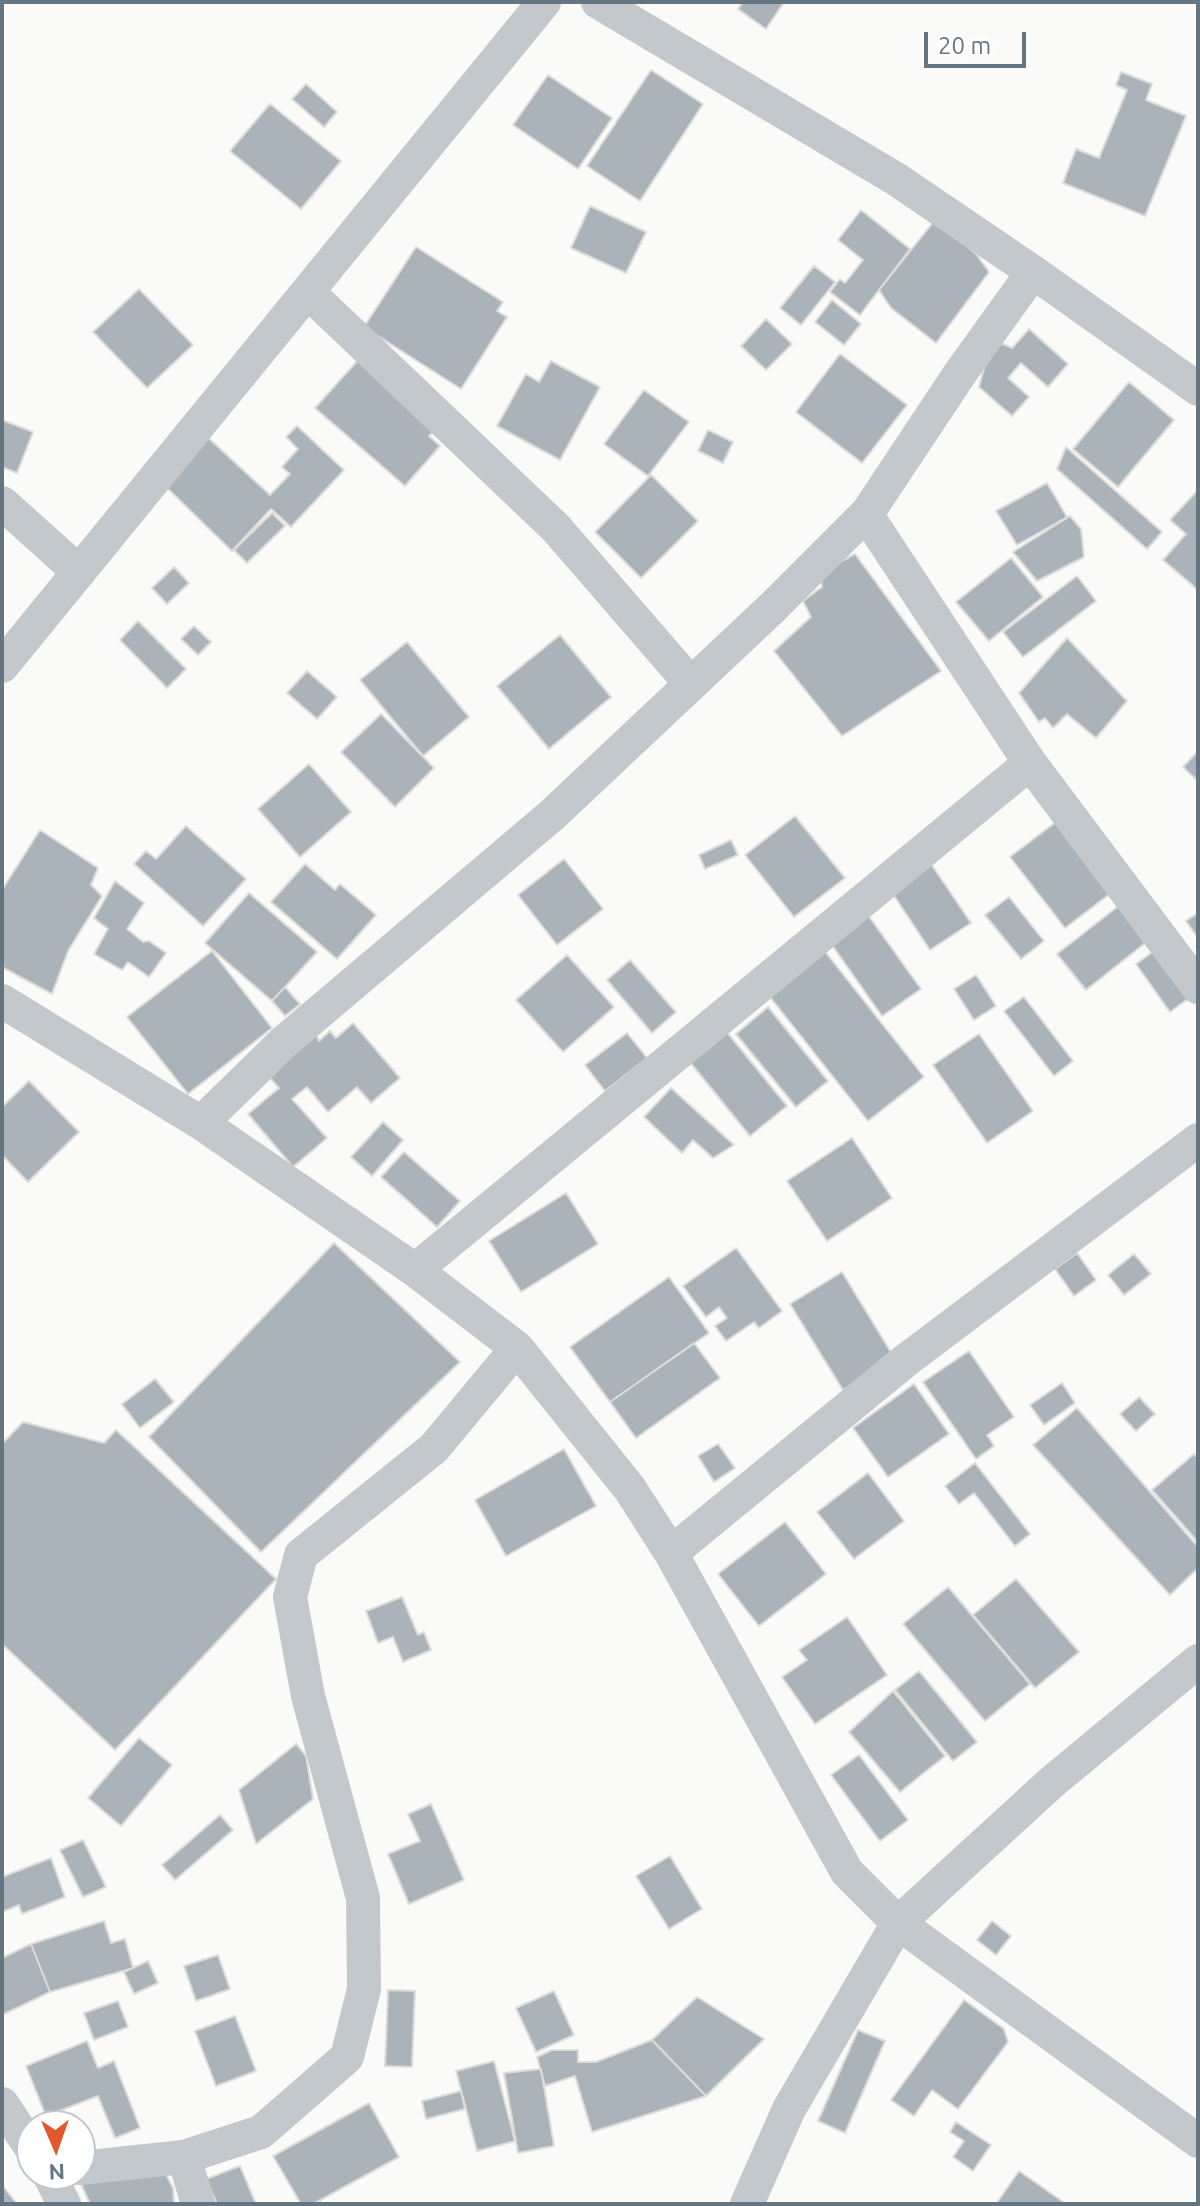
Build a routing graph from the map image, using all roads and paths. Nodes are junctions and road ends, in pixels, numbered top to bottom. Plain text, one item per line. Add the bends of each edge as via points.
1 (544, 2) edge
2 (598, 2) edge
3 (1033, 272) junction
4 (308, 292) junction
5 (1198, 389) edge
6 (2, 503) edge
7 (866, 514) junction
8 (79, 572) junction
9 (2, 666) edge
10 (691, 684) junction
11 (1030, 763) junction
12 (1198, 987) edge
13 (2, 1001) edge
14 (201, 1123) junction
15 (1198, 1140) edge
16 (415, 1270) junction
17 (517, 1348) junction
18 (671, 1553) junction
19 (1198, 1661) edge
20 (898, 1923) junction
21 (2, 2104) edge
22 (16, 2125) edge
23 (1198, 2141) edge
24 (184, 2157) junction
25 (96, 2166) edge
26 (198, 2204) edge
27 (747, 2204) edge

1 - 4 street
2 - 3 street via 896,179
3 - 5 street
3 - 7 street
4 - 8 street
4 - 10 street via 556,528
6 - 8 street
7 - 10 street
7 - 11 street
8 - 9 street
10 - 14 street via 552,815 284,1042
11 - 12 street
11 - 16 street
13 - 14 street
14 - 16 street
15 - 18 street via 905,1361
16 - 17 street
17 - 18 street via 630,1489
17 - 24 street via 434,1448 301,1555 290,1597 308,1696 363,1898 364,1989 347,2057 261,2132
18 - 20 street via 847,1872
19 - 20 street via 1052,1782
20 - 23 street
20 - 27 street via 789,2109
21 - 22 street
24 - 25 street
24 - 26 street

